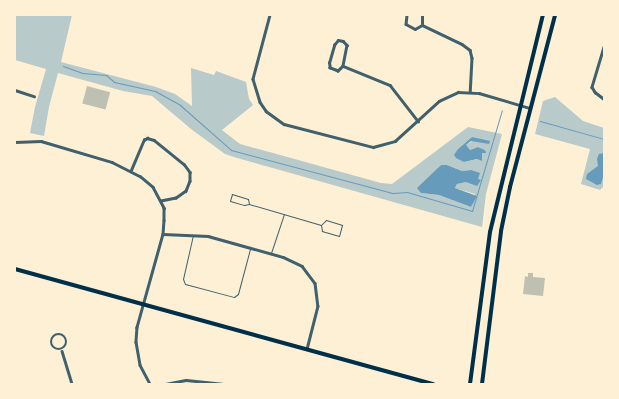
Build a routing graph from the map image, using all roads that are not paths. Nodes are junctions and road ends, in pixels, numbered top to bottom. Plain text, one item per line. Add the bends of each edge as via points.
1 (270, 15) edge
2 (407, 15) edge
3 (422, 15) edge
4 (543, 15) edge
5 (555, 15) edge
6 (422, 25) junction
7 (604, 47) edge
8 (344, 66) junction
9 (15, 90) edge
10 (470, 91) junction
11 (34, 96) dead end
12 (604, 98) edge
13 (520, 105) junction
14 (531, 109) junction
15 (418, 122) junction
16 (15, 142) edge
17 (131, 170) junction
18 (161, 201) junction
19 (249, 204) junction
20 (284, 214) junction
21 (321, 224) junction
22 (163, 234) junction
23 (194, 234) junction
24 (250, 247) junction
25 (271, 254) junction
26 (15, 269) edge
27 (144, 304) junction
28 (307, 349) junction
29 (62, 350) junction
30 (72, 384) edge
31 (150, 384) edge
32 (165, 384) edge
33 (222, 384) edge
34 (433, 384) edge
35 (470, 384) edge
36 (482, 384) edge

1 - 15 street via 254,79 260,102 279,121 373,147 395,141
2 - 6 street via 405,21 410,28
3 - 6 street
4 - 13 main road
5 - 14 main road
6 - 10 street via 470,50
7 - 12 street via 592,87
8 - 8 street via 347,45 338,40 330,68 338,71
8 - 15 street via 390,85
9 - 11 street
10 - 13 street
10 - 15 street via 448,95
13 - 14 street
13 - 35 main road via 490,232
14 - 36 main road via 501,231
16 - 17 street via 41,141
17 - 18 street via 153,187
17 - 18 street via 144,140 148,138 184,164 190,172 186,191 176,198
18 - 22 street
19 - 19 lane via 244,206 230,201 232,194 248,199
19 - 20 lane
20 - 21 lane
20 - 25 lane
21 - 21 lane via 322,231 339,236 342,225 326,220
22 - 23 street
22 - 27 street
23 - 24 street
23 - 24 lane via 183,279 185,284 234,297 238,294
24 - 25 street
25 - 28 street via 302,266 315,283 318,306
26 - 27 main road
27 - 28 main road
27 - 31 street via 136,342 140,365
28 - 34 main road
29 - 29 street via 67,339 61,334 56,335 51,345 55,350
29 - 30 street
32 - 33 street via 186,380

